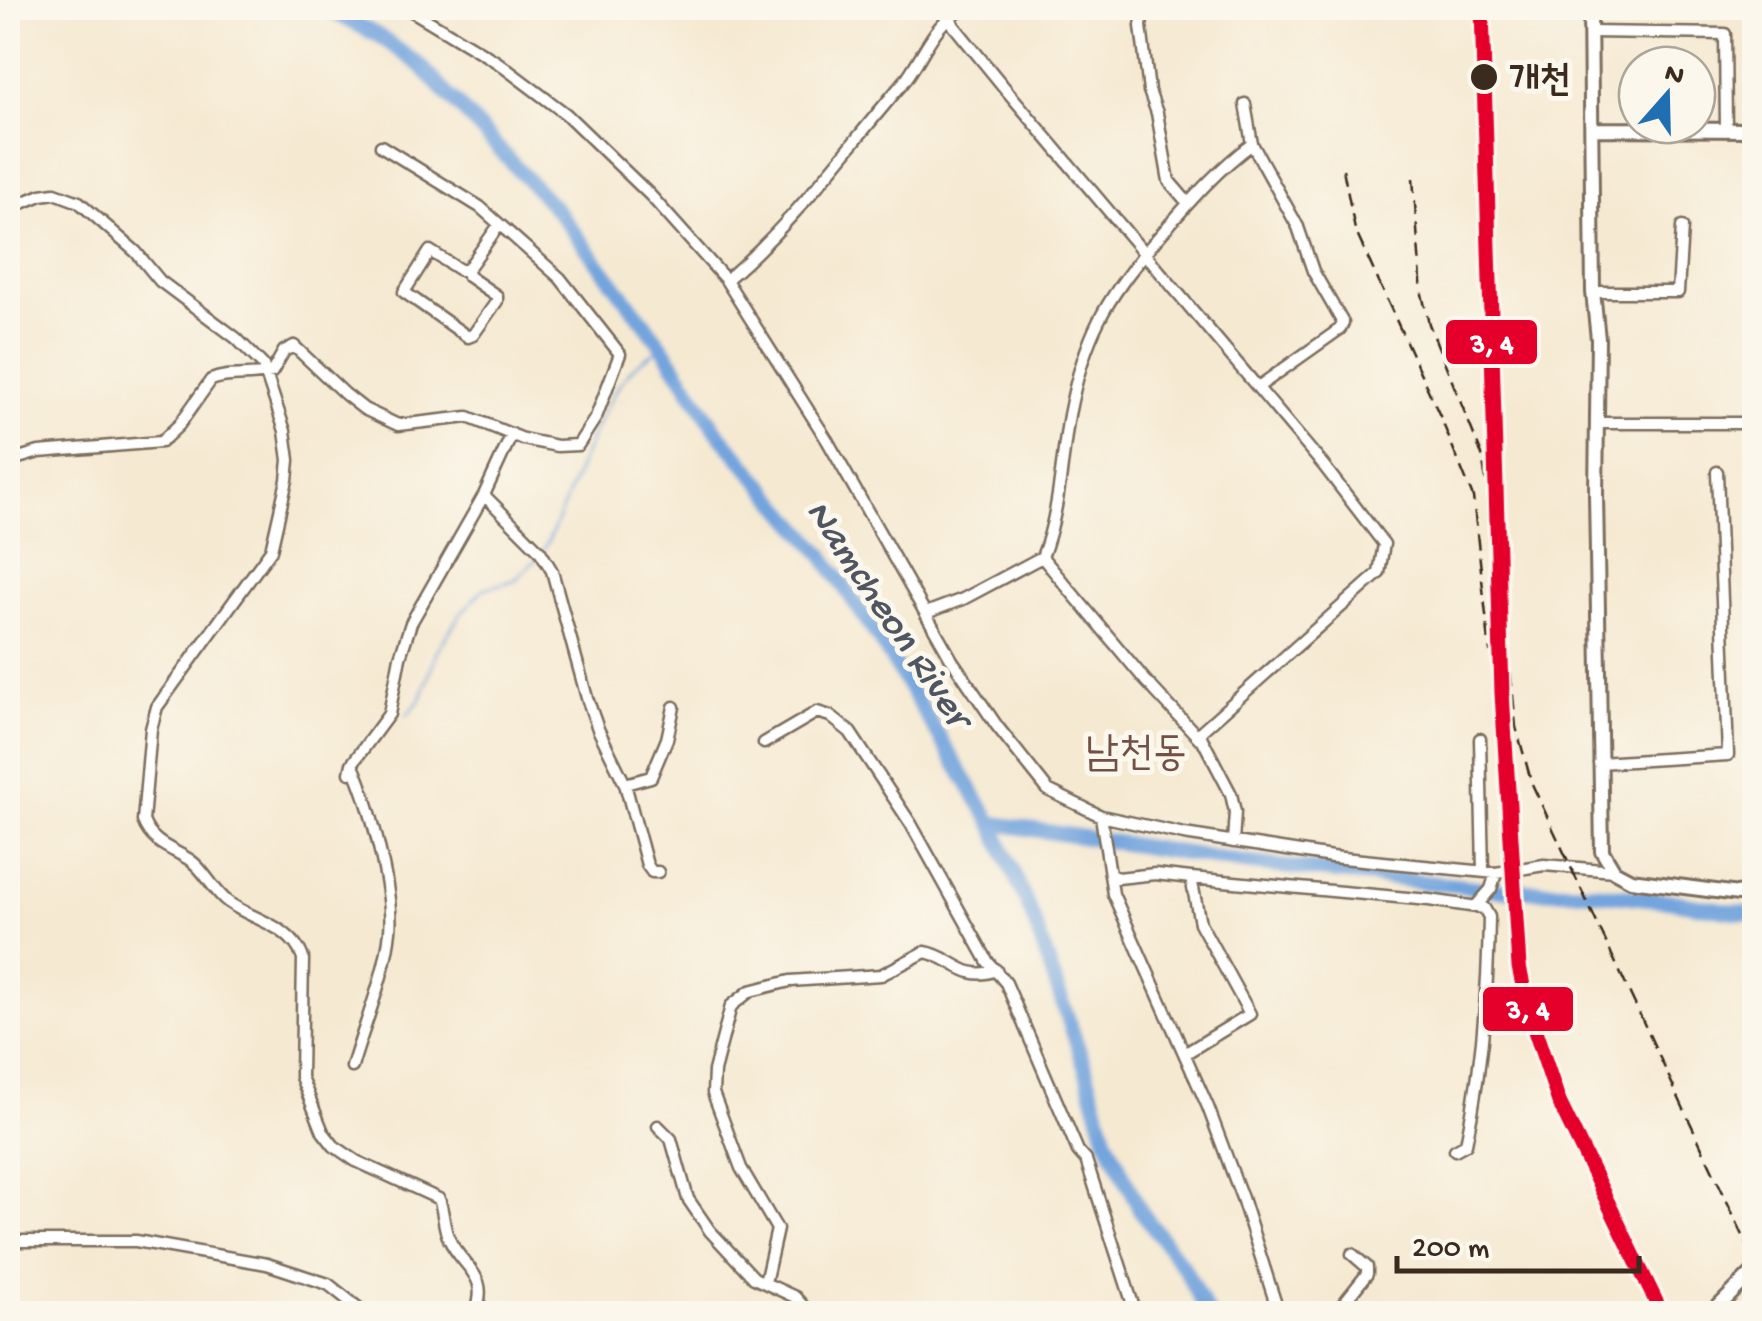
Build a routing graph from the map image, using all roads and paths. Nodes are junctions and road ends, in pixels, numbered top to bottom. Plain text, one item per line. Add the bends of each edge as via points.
1 (406, 8) edge
2 (966, 8) edge
3 (1144, 8) edge
4 (1590, 8) edge
5 (947, 11) edge
6 (1590, 32) junction
7 (1246, 104) dead end
8 (1592, 129) junction
9 (1726, 130) junction
10 (1754, 130) edge
11 (1252, 144) junction
12 (381, 146) dead end
13 (1186, 202) junction
14 (8, 209) edge
15 (499, 225) junction
16 (1682, 227) dead end
17 (1144, 253) junction
18 (467, 270) junction
19 (726, 280) junction
20 (1593, 292) junction
21 (266, 374) junction
22 (1258, 387) junction
23 (1596, 423) junction
24 (1754, 423) edge
25 (512, 434) junction
26 (8, 461) edge
27 (1717, 472) dead end
28 (484, 495) junction
29 (1042, 557) junction
30 (926, 613) junction
31 (674, 707) dead end
32 (1200, 739) junction
33 (1480, 739) dead end
34 (764, 744) dead end
35 (1599, 763) junction
36 (625, 784) junction
37 (1102, 821) junction
38 (1233, 842) junction
39 (1482, 871) junction
40 (1614, 871) junction
41 (658, 872) dead end
42 (1496, 873) junction
43 (1110, 875) junction
44 (1192, 878) junction
45 (1754, 896) edge
46 (1476, 906) junction
47 (996, 970) junction
48 (1186, 1052) junction
49 (352, 1067) dead end
50 (658, 1126) dead end
51 (1455, 1150) dead end
52 (8, 1240) edge
53 (1352, 1254) dead end
54 (1754, 1271) edge
55 (765, 1283) junction
56 (366, 1314) edge
57 (475, 1314) edge
58 (810, 1314) edge
59 (1136, 1314) edge
60 (1280, 1314) edge
61 (1335, 1314) edge
62 (1711, 1314) edge

1 - 19 street via 497,62 566,114
2 - 5 street
3 - 13 street via 1149,90 1169,180
4 - 6 main road
5 - 17 street
5 - 19 street via 902,84 770,240
6 - 8 main road
6 - 9 street via 1726,34
7 - 11 street
8 - 9 main road
8 - 20 main road
9 - 10 main road
11 - 13 street
11 - 22 street via 1343,322
12 - 15 street
13 - 17 street
14 - 21 street via 54,193 80,202 160,281 250,352
15 - 18 street
15 - 25 street via 560,278 620,354 578,445
16 - 20 street via 1678,292
17 - 22 street
17 - 29 street via 1112,294 1088,345
18 - 18 street via 498,300 468,336 404,292 430,252
19 - 30 street
20 - 23 main road
21 - 25 street via 294,346 364,409 398,425 468,417
21 - 26 street via 211,380 161,442 39,452
21 - 57 street via 289,460 274,538 262,567 157,707 143,820 160,844 196,866 224,900 282,931 300,950 301,1078 323,1132 356,1161 439,1198 450,1242 477,1276
22 - 32 street via 1379,535 1382,563 1199,733
23 - 24 street
23 - 35 main road
25 - 28 street
27 - 35 street via 1728,754
28 - 36 street via 552,570 587,698
28 - 49 street via 411,623 388,714 351,768 391,920
29 - 30 street
29 - 32 street
30 - 37 street via 997,726 1048,790
31 - 36 street via 650,776
32 - 38 street via 1231,794
33 - 39 street
34 - 47 street via 817,712 850,732
35 - 40 main road via 1602,851
36 - 41 street via 647,864
37 - 38 street
37 - 43 street
38 - 39 street
39 - 42 street
40 - 42 street via 1544,865
40 - 45 main road via 1642,882
42 - 46 street
43 - 44 street
43 - 48 street via 1123,920
44 - 46 street
44 - 48 street via 1200,922 1250,1014
46 - 51 street via 1490,917 1488,1005 1466,1144
47 - 55 street via 966,972 925,952 868,978 766,986 731,1006 712,1082 741,1168 777,1229
47 - 59 street via 1086,1160
48 - 60 street
50 - 55 street via 671,1139 696,1212
52 - 56 street via 136,1241 266,1264 328,1284
53 - 61 street via 1367,1274
54 - 62 main road
55 - 58 street

